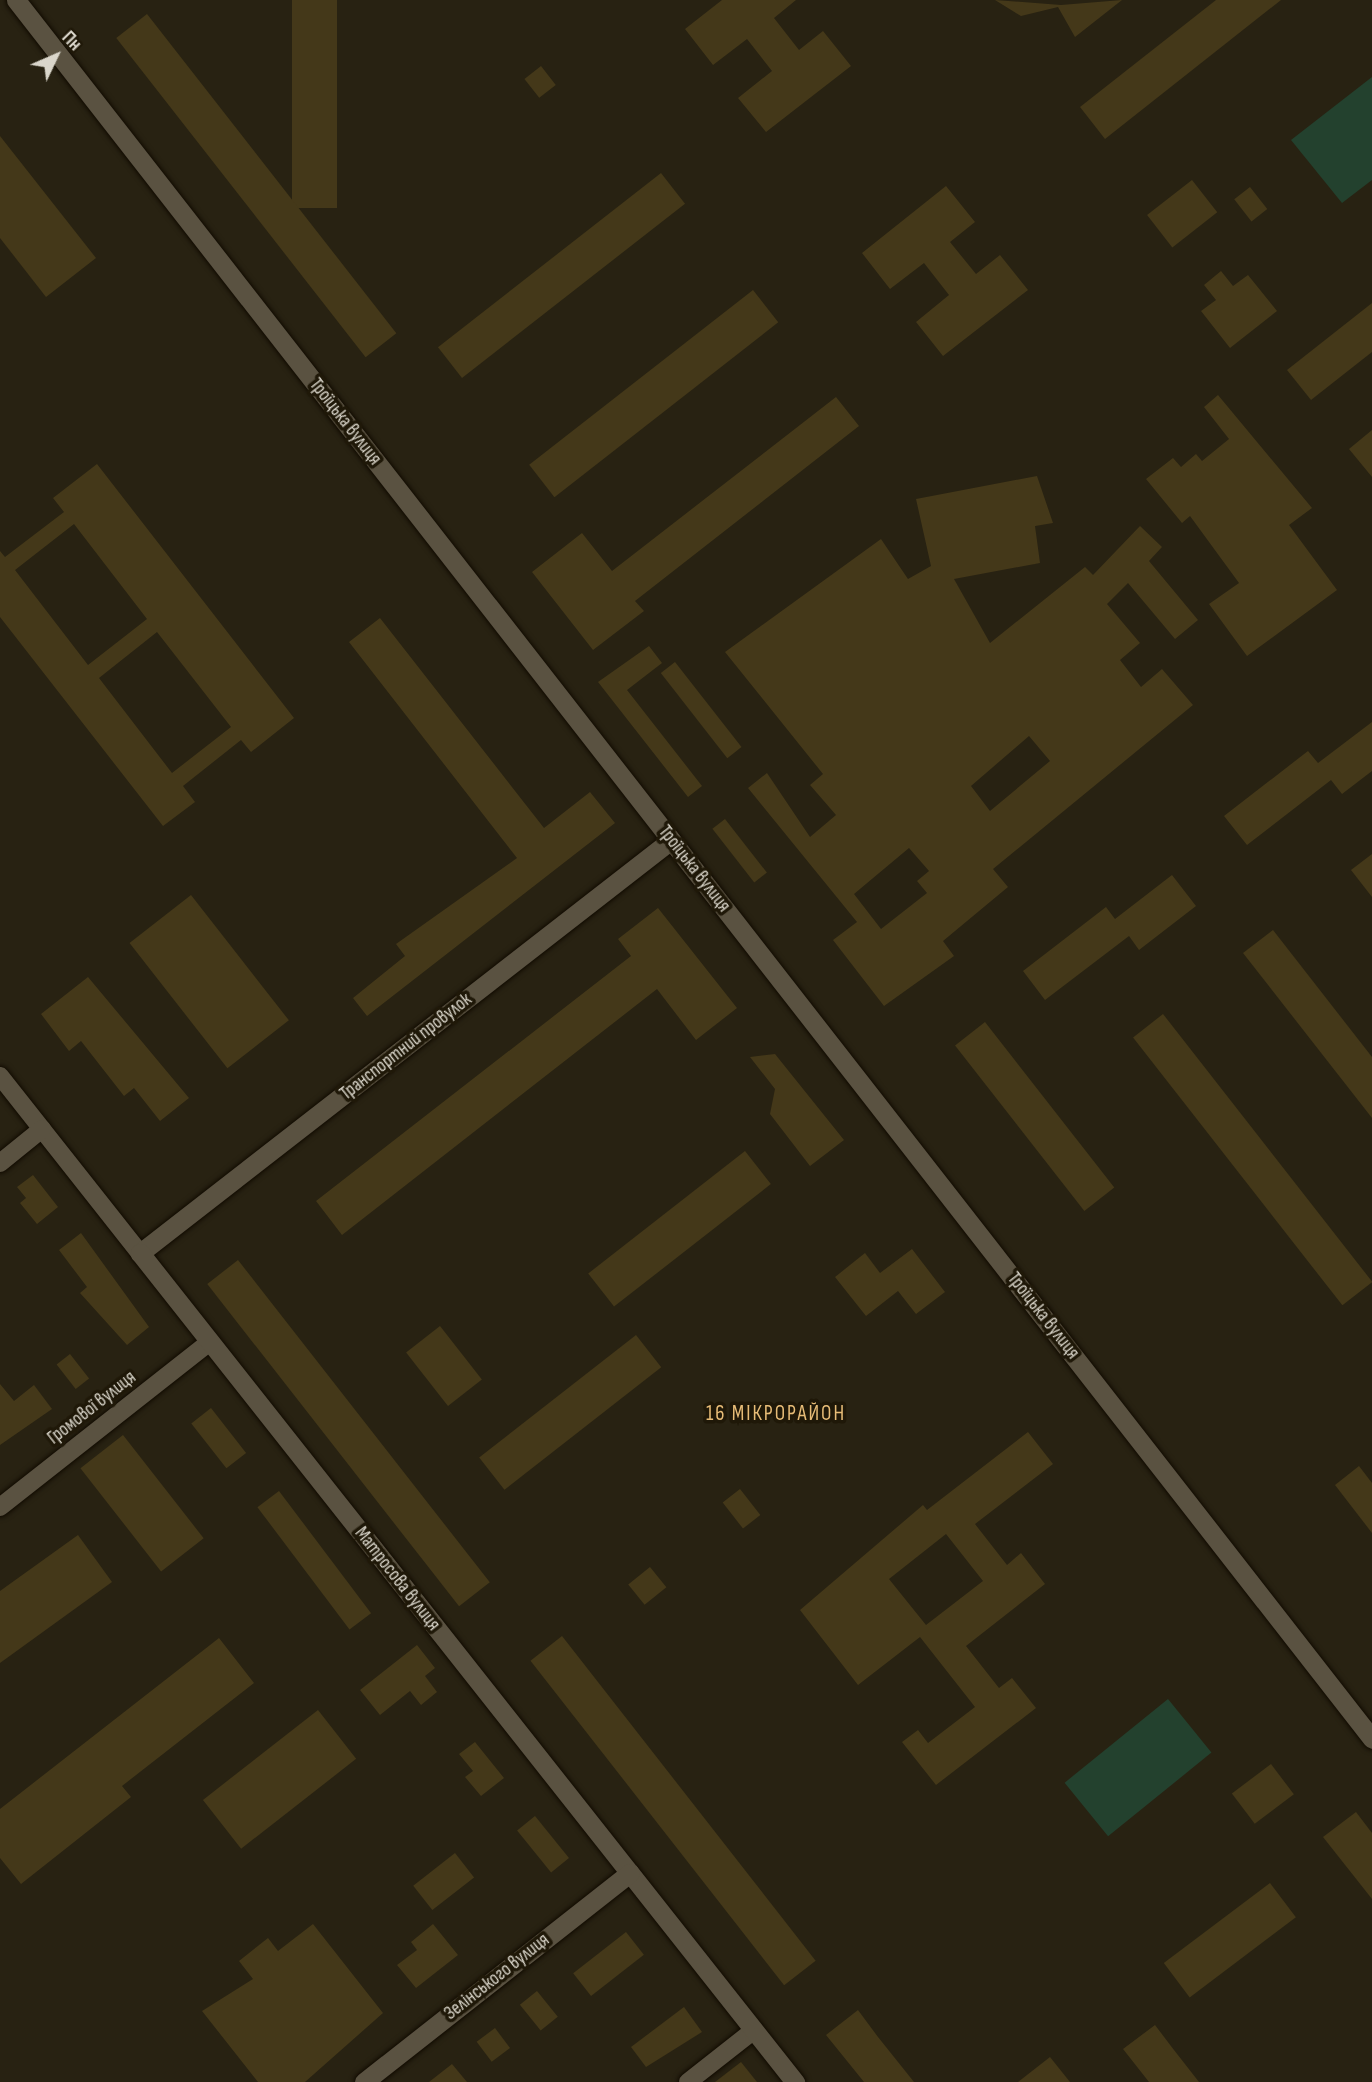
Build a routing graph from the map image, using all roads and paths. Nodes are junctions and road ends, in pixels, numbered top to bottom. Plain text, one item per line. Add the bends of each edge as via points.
1 (16, 0) edge
2 (671, 840) junction
3 (0, 1076) edge
4 (42, 1129) junction
5 (0, 1163) edge
6 (140, 1253) junction
7 (210, 1342) junction
8 (0, 1507) edge
9 (1372, 1739) edge
10 (630, 1873) junction
11 (754, 2031) junction
12 (364, 2082) edge
13 (688, 2082) edge
14 (795, 2082) edge

1 - 2 street, Троїцька вулиця
2 - 6 street, Транспортний провулок
2 - 9 street, Троїцька вулиця
3 - 4 street, Матросова вулиця
4 - 5 street
4 - 6 street, Матросова вулиця
6 - 7 street, Матросова вулиця
7 - 8 street, Громової вулиця
7 - 10 street, Матросова вулиця
10 - 11 street, Матросова вулиця
10 - 12 street, Зелінського вулиця
11 - 13 street
11 - 14 street, Матросова вулиця

